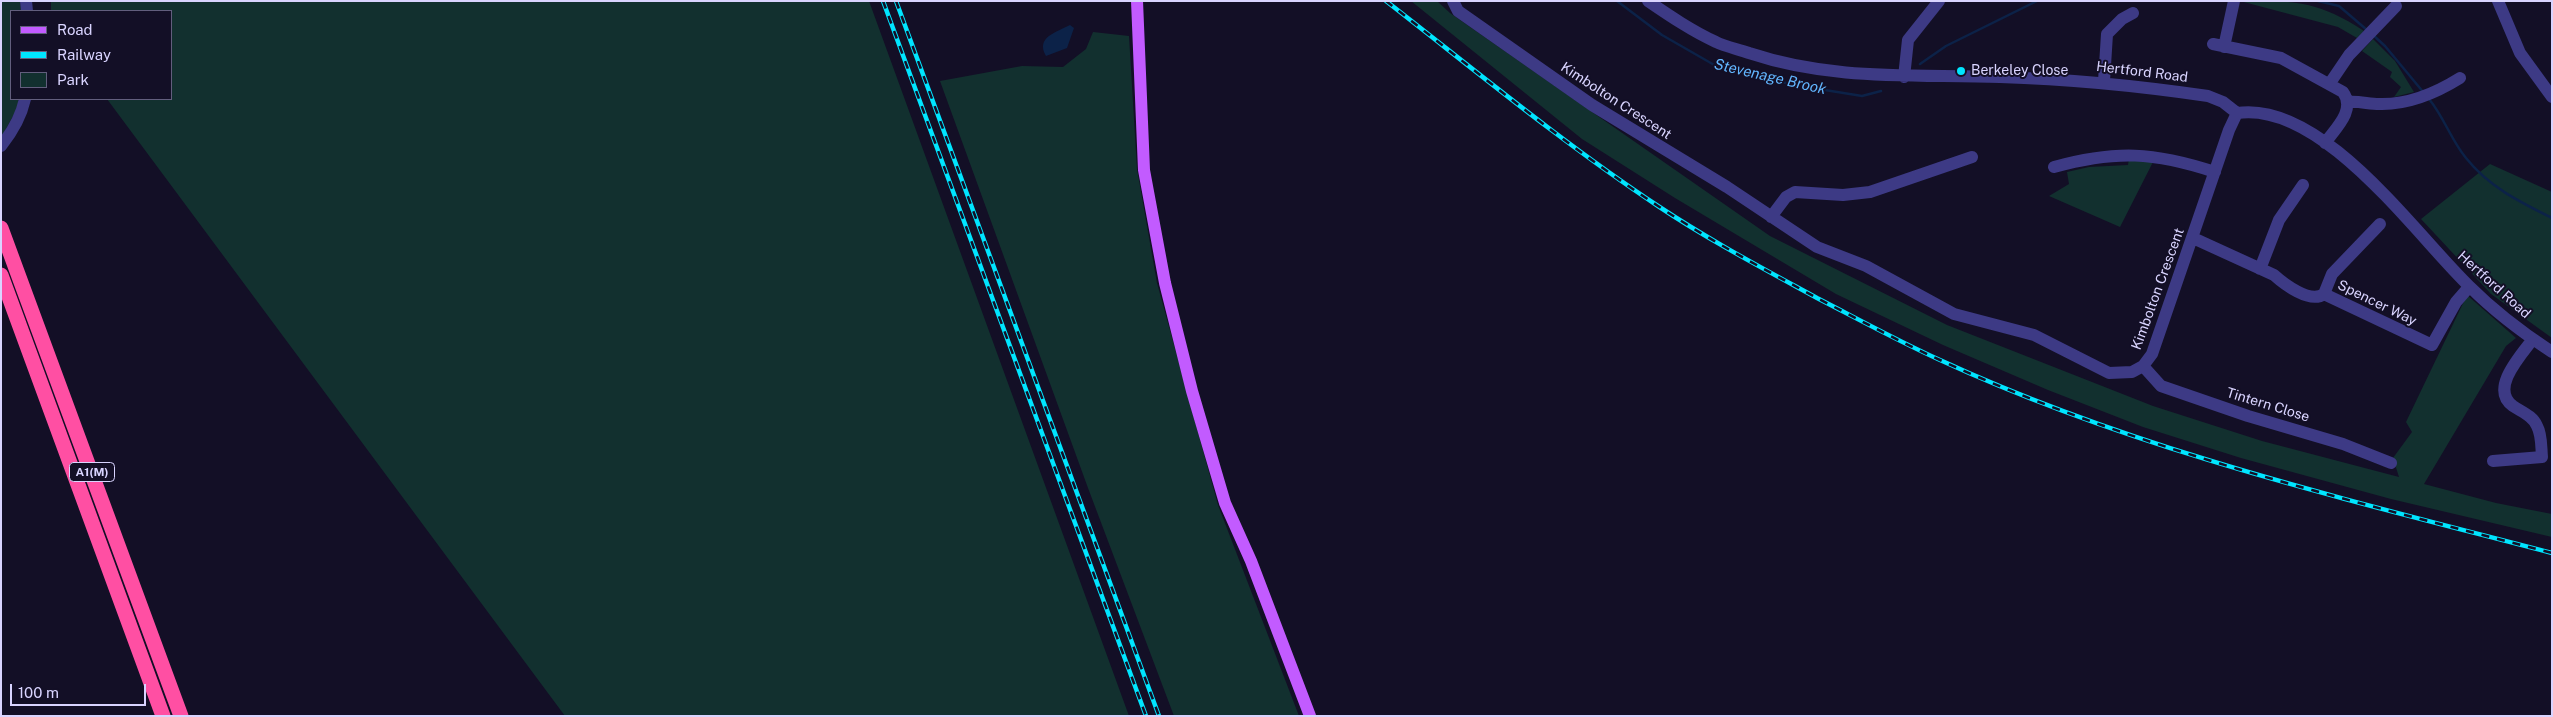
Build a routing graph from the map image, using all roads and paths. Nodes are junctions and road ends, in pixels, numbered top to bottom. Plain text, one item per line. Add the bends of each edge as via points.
1 (1137, 1) edge
2 (1453, 1) edge
3 (1648, 1) edge
4 (1939, 1) edge
5 (2234, 1) edge
6 (2498, 1) edge
7 (2396, 6) dead end
8 (2127, 20) dead end
9 (1904, 77) junction
10 (2460, 78) dead end
11 (2104, 81) junction
12 (2330, 83) junction
13 (2550, 91) edge
14 (24, 100) edge
15 (2348, 102) junction
16 (2237, 113) junction
17 (2325, 143) junction
18 (1, 146) edge
19 (1972, 157) dead end
20 (2054, 167) dead end
21 (2215, 172) junction
22 (2303, 185) dead end
23 (1771, 216) junction
24 (2380, 224) dead end
25 (1, 228) edge
26 (2193, 238) junction
27 (2260, 269) junction
28 (1, 275) edge
29 (2469, 287) junction
30 (2324, 294) junction
31 (2533, 339) junction
32 (2552, 352) edge
33 (2143, 366) junction
34 (2492, 461) dead end
35 (2391, 462) dead end
36 (163, 716) edge
37 (181, 716) edge
38 (1310, 716) edge

1 - 38 main road via 1144,170 1164,283 1225,503 1251,561
2 - 23 street, Kimbolton Crescent via 1458,11 1592,105
3 - 9 street, Hertford Road via 1718,43 1767,59 1846,74
4 - 9 street via 1908,40
5 - 12 street via 2219,45 2281,58
6 - 13 street via 2520,53
7 - 12 street via 2349,55
8 - 11 street via 2111,29 2106,38
9 - 11 street, Hertford Road via 2001,76
10 - 15 street via 2426,96 2400,103
11 - 16 street, Hertford Road via 2208,96
12 - 15 street via 2343,92
14 - 18 street via 13,131
15 - 17 street via 2345,114
16 - 17 street, Hertford Road via 2254,110 2272,115 2294,123
16 - 21 street, Kimbolton Crescent
17 - 29 street, Hertford Road via 2377,185
19 - 23 street via 1870,192 1843,195 1795,192 1786,197
20 - 21 street via 2095,156 2130,154 2178,161
21 - 26 street, Kimbolton Crescent
22 - 27 street via 2279,220
23 - 33 street, Kimbolton Crescent via 1816,247 1866,266 1954,314 2034,335 2108,373 2127,373
24 - 30 street via 2332,274
25 - 37 highway, A1(M)
26 - 27 street, Spencer Way
26 - 33 street, Kimbolton Crescent via 2158,341
27 - 30 street, Spencer Way via 2310,296
28 - 36 highway, A1(M)
29 - 30 street, Spencer Way via 2456,302 2432,346
29 - 31 street, Hertford Road
31 - 32 street, Hertford Road
31 - 34 street via 2508,376 2504,389 2509,403 2537,425 2542,457
33 - 35 street, Tintern Close via 2161,386

